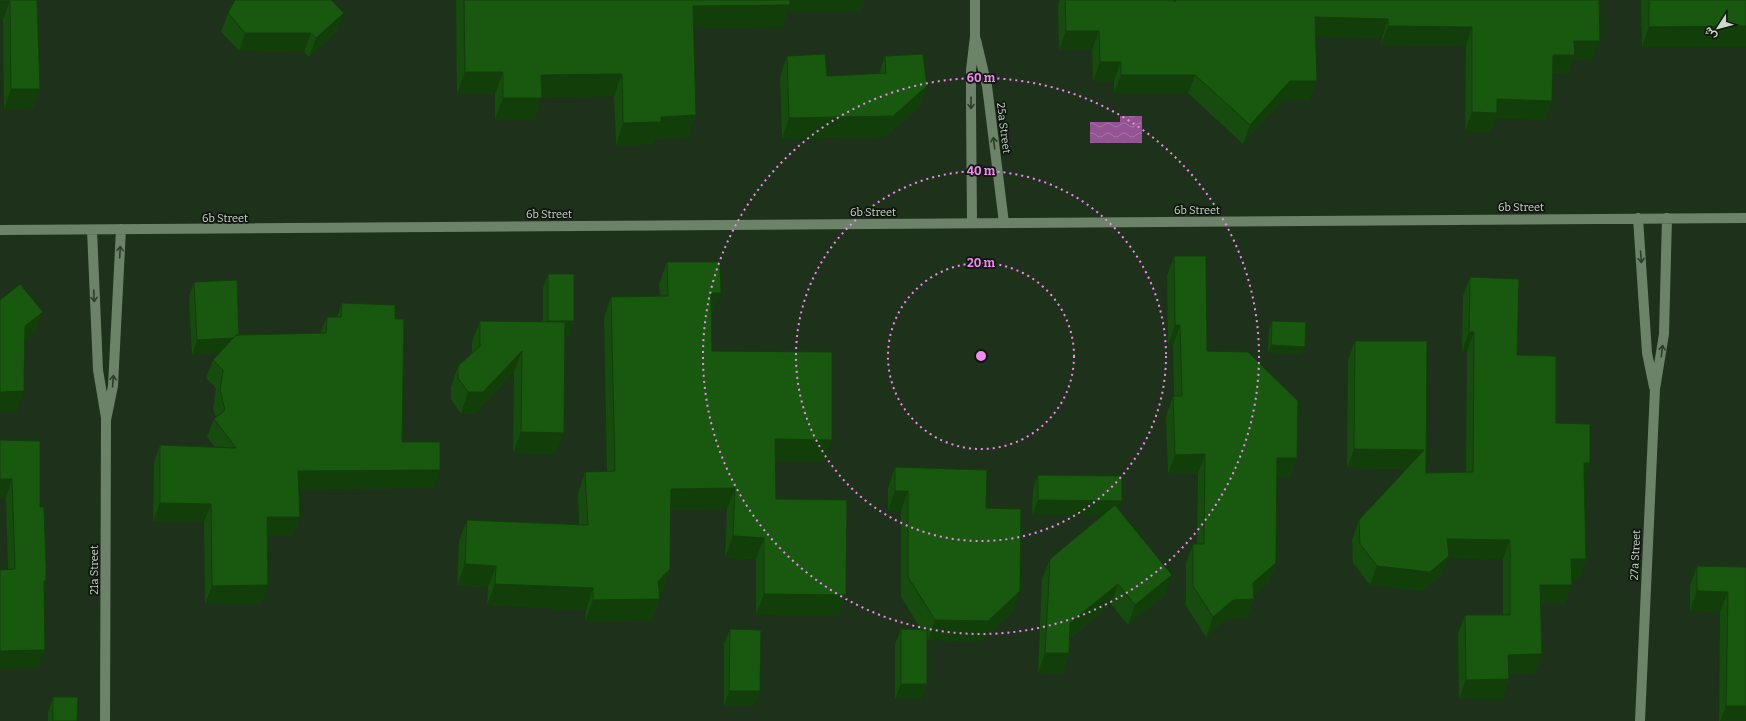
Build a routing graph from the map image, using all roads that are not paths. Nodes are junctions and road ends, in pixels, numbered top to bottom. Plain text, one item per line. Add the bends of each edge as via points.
1 (975, 0) edge
2 (975, 36) junction
3 (1638, 218) junction
4 (1667, 218) junction
5 (1746, 218) edge
6 (972, 223) junction
7 (1004, 223) junction
8 (121, 229) junction
9 (0, 230) edge
10 (92, 230) junction
11 (1655, 389) junction
12 (106, 420) junction
13 (105, 721) edge
14 (1640, 721) edge

1 - 2 street, 25a Street
2 -> 6 street, 25a Street via 971,70
7 -> 2 street, 25a Street via 987,86
3 - 4 street, 6b Street
3 - 7 street, 6b Street
3 -> 11 street, 27a Street via 1647,353
4 - 5 street, 6b Street
11 -> 4 street, 27a Street via 1664,334
6 - 7 street, 6b Street
6 - 8 street, 6b Street
8 - 10 street, 6b Street
12 -> 8 street, 21a Street via 113,386
9 - 10 street, 6b Street
10 -> 12 street, 21a Street via 98,370
11 - 14 street, 27a Street
12 - 13 street, 21a Street

